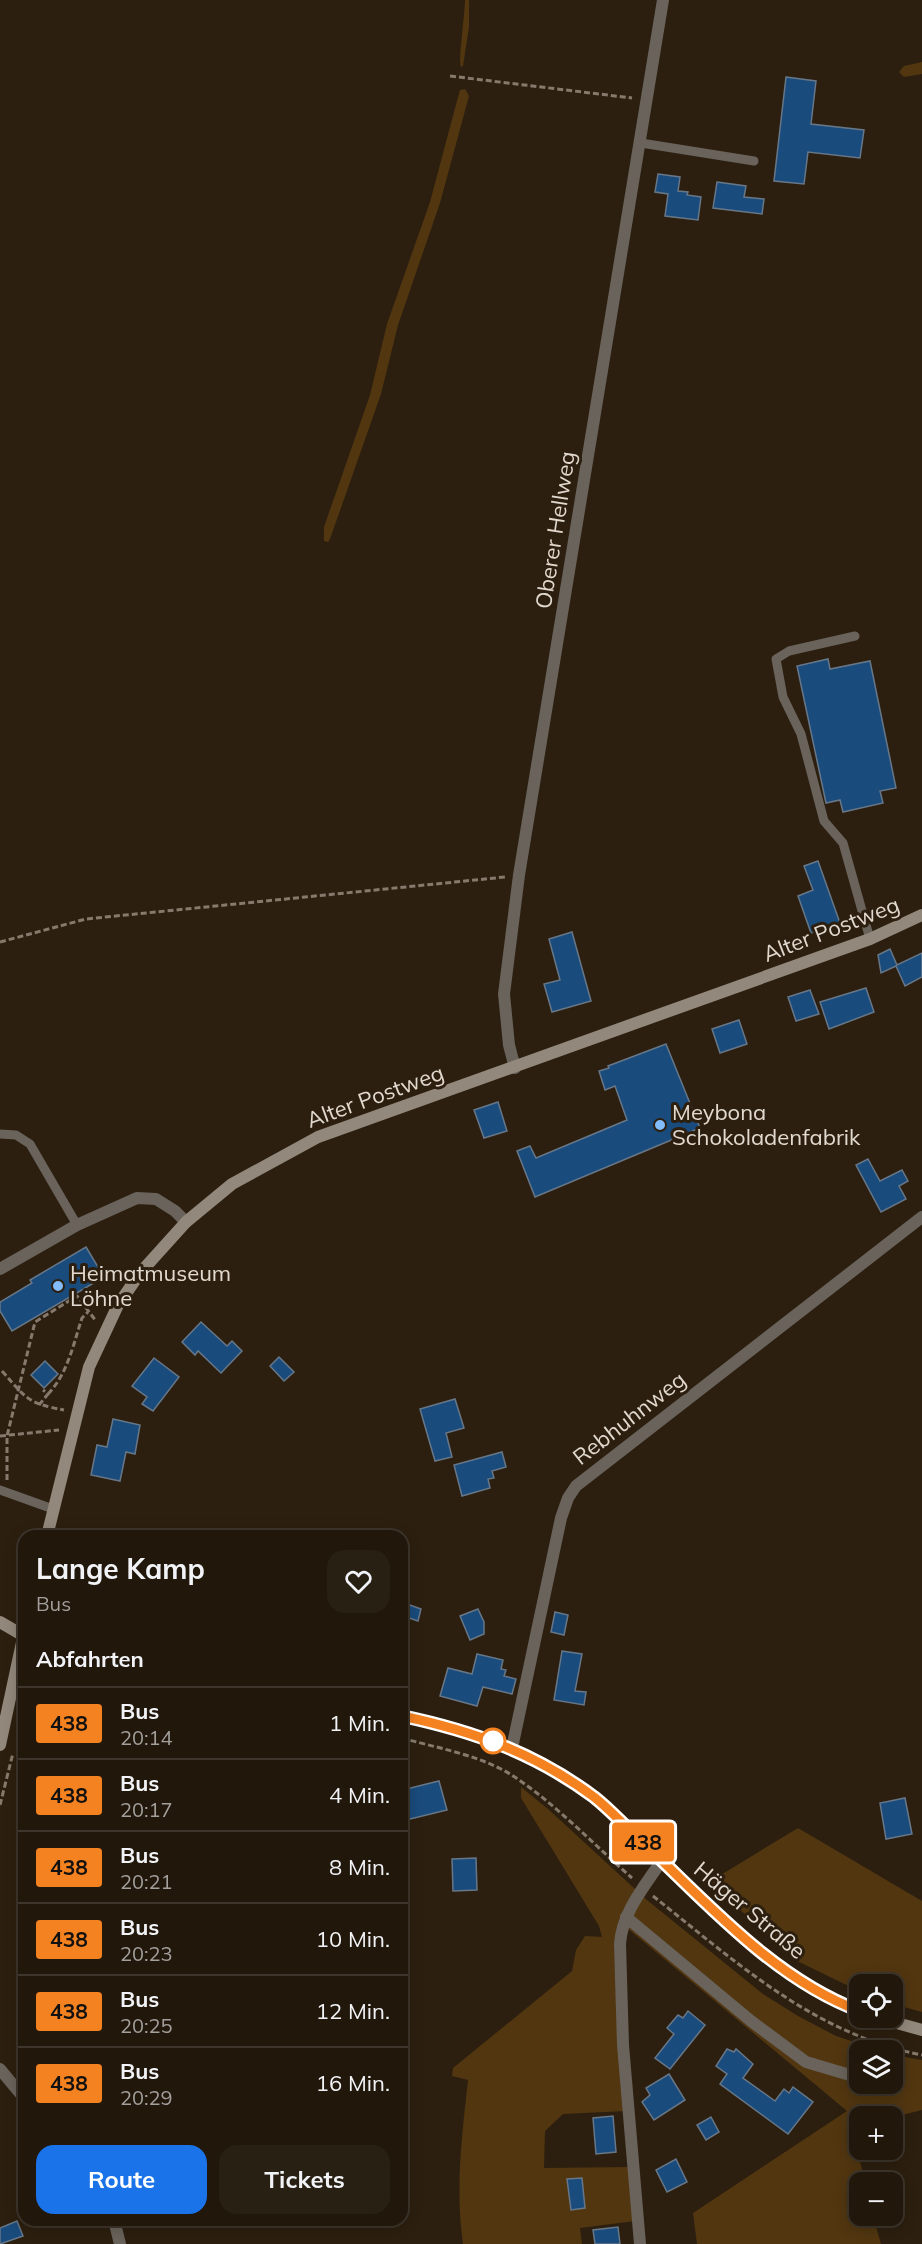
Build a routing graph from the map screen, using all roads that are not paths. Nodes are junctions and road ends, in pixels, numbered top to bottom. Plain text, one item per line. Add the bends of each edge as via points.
1 (663, 0) edge
2 (641, 143) junction
3 (754, 161) dead end
4 (855, 636) dead end
5 (922, 915) edge
6 (870, 939) junction
7 (515, 1068) junction
8 (0, 1134) edge
9 (922, 1217) edge
10 (186, 1222) junction
11 (77, 1225) junction
12 (0, 1269) edge
13 (2, 1490) edge
14 (53, 1509) junction
15 (48, 1530) edge
16 (0, 1622) edge
17 (18, 1632) edge
18 (18, 1662) edge
19 (408, 1717) edge
20 (0, 1744) edge
21 (512, 1748) junction
22 (663, 1860) junction
23 (626, 1917) junction
24 (849, 2006) edge
25 (903, 2025) edge
26 (922, 2030) edge
27 (0, 2069) edge
28 (849, 2075) edge
29 (18, 2091) edge
30 (116, 2226) edge
31 (120, 2244) edge
32 (640, 2244) edge

1 - 2 street, Oberer Hellweg
2 - 3 lane
2 - 7 street, Oberer Hellweg via 519,875 504,994
4 - 6 lane via 789,651 776,659 783,697 801,734 824,821 843,843
5 - 6 street, Alter Postweg
6 - 7 street, Alter Postweg
7 - 10 street, Alter Postweg via 318,1137 232,1184
8 - 11 lane via 16,1135 30,1144
9 - 21 street, Rebhuhnweg via 576,1486 561,1518
10 - 11 street via 156,1199 137,1198
10 - 14 street, Alter Postweg via 140,1273 118,1305 90,1367
11 - 12 street
13 - 14 lane
14 - 15 street, Alter Postweg
16 - 17 street
18 - 20 street
19 - 21 street, Häger Straße via 472,1733
21 - 22 street, Häger Straße via 594,1798
22 - 23 street
22 - 24 street, Häger Straße via 710,1908 785,1969
23 - 28 street via 806,2062
23 - 32 street via 620,1944 623,2045
25 - 26 street
27 - 29 street
30 - 31 street

